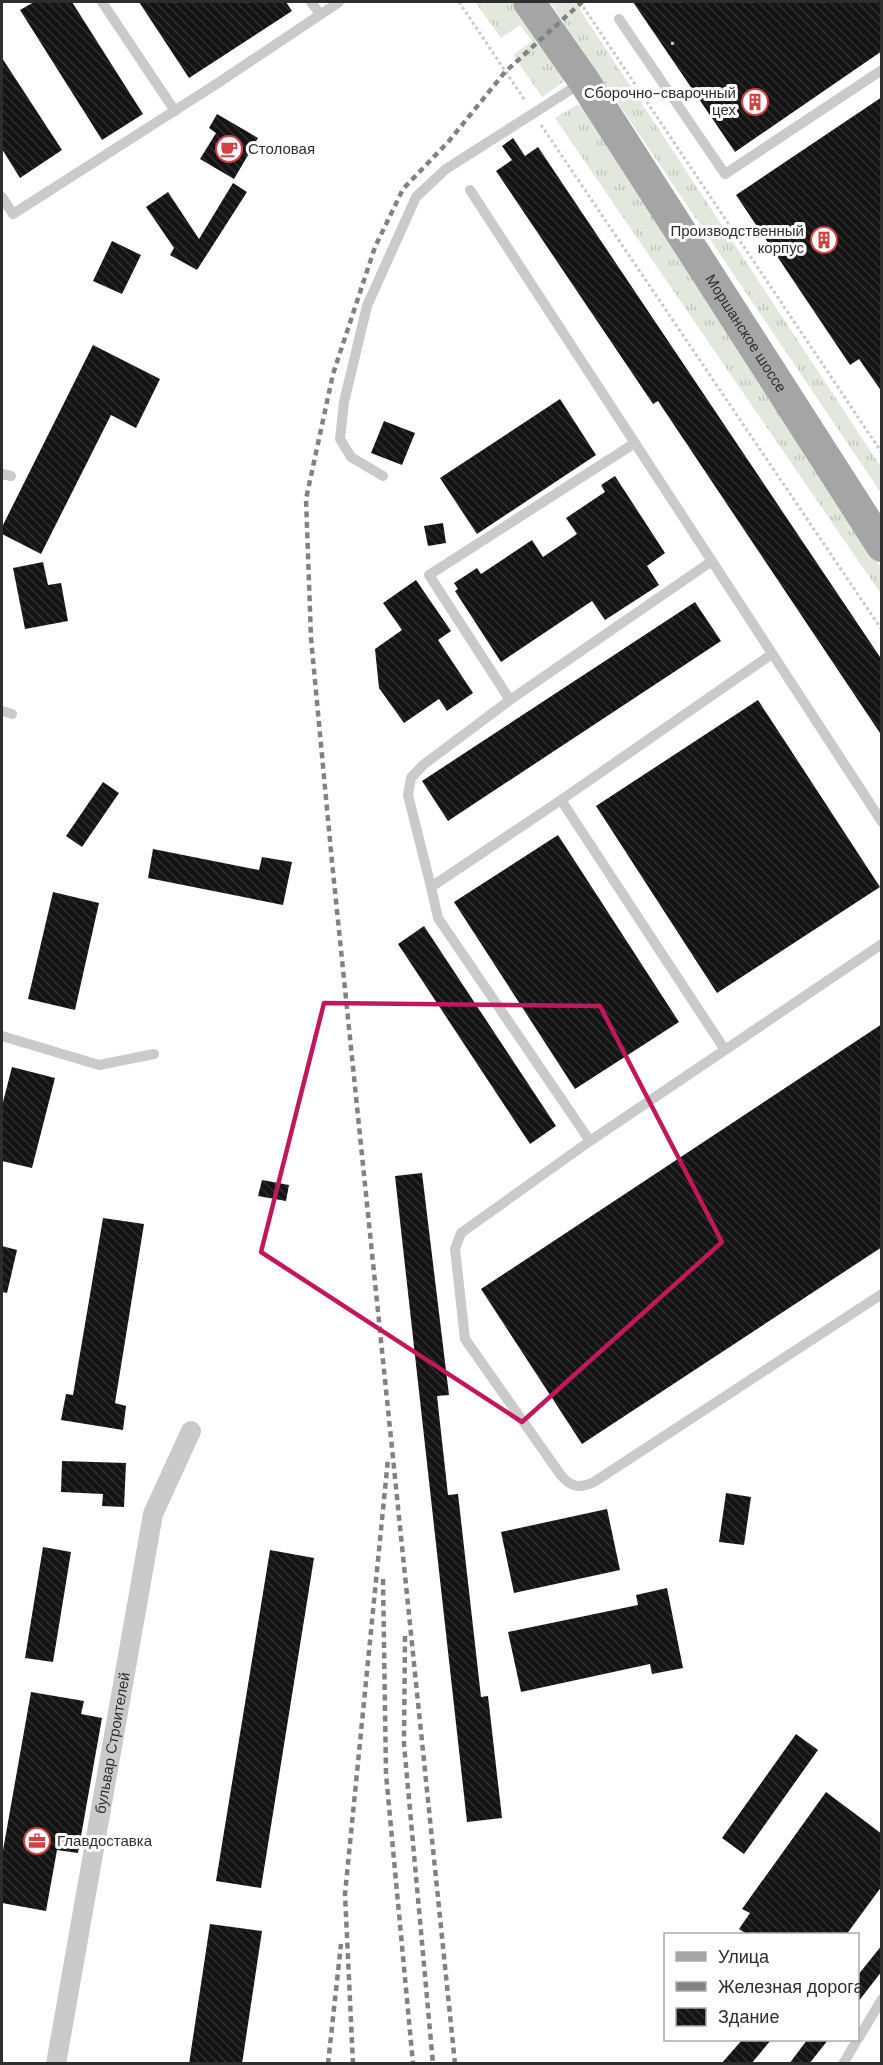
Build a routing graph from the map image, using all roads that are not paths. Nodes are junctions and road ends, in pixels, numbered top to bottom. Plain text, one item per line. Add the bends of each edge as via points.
1 (102, 2) edge
2 (311, 2) edge
3 (339, 2) edge
4 (529, 2) edge
5 (320, 14) junction
6 (619, 19) dead end
7 (882, 70) edge
8 (584, 81) junction
9 (175, 111) junction
10 (470, 190) dead end
11 (2, 197) edge
12 (635, 443) junction
13 (383, 476) dead end
14 (882, 546) edge
15 (712, 561) junction
16 (772, 654) junction
17 (510, 700) junction
18 (561, 800) junction
19 (882, 822) edge
20 (431, 887) junction
21 (882, 944) edge
22 (2, 1036) edge
23 (725, 1050) junction
24 (154, 1054) dead end
25 (590, 1141) junction
26 (882, 1294) edge
27 (191, 1431) dead end
28 (882, 1999) edge
29 (859, 2036) edge
30 (856, 2041) edge
31 (56, 2064) edge
32 (843, 2064) edge

1 - 9 lane
2 - 5 lane
3 - 5 lane
4 - 8 main road, Моршанское шоссе
5 - 9 lane
6 - 7 lane via 725,174
8 - 13 lane via 446,169 416,197 367,306 344,402 340,439 351,458
8 - 14 main road, Моршанское шоссе
9 - 11 lane via 13,213
10 - 12 lane
12 - 15 lane
12 - 17 lane via 429,575
15 - 16 lane
15 - 17 lane
16 - 18 lane
16 - 19 lane
17 - 20 lane via 423,765 409,783 408,795
18 - 20 lane
18 - 23 lane
20 - 25 lane via 438,918
21 - 23 lane
22 - 24 lane via 99,1065
23 - 25 lane
25 - 26 lane via 461,1233 455,1249 465,1339 570,1484 579,1487 594,1482
27 - 31 street, бульвар Строителей via 153,1514
28 - 29 lane
30 - 32 lane

